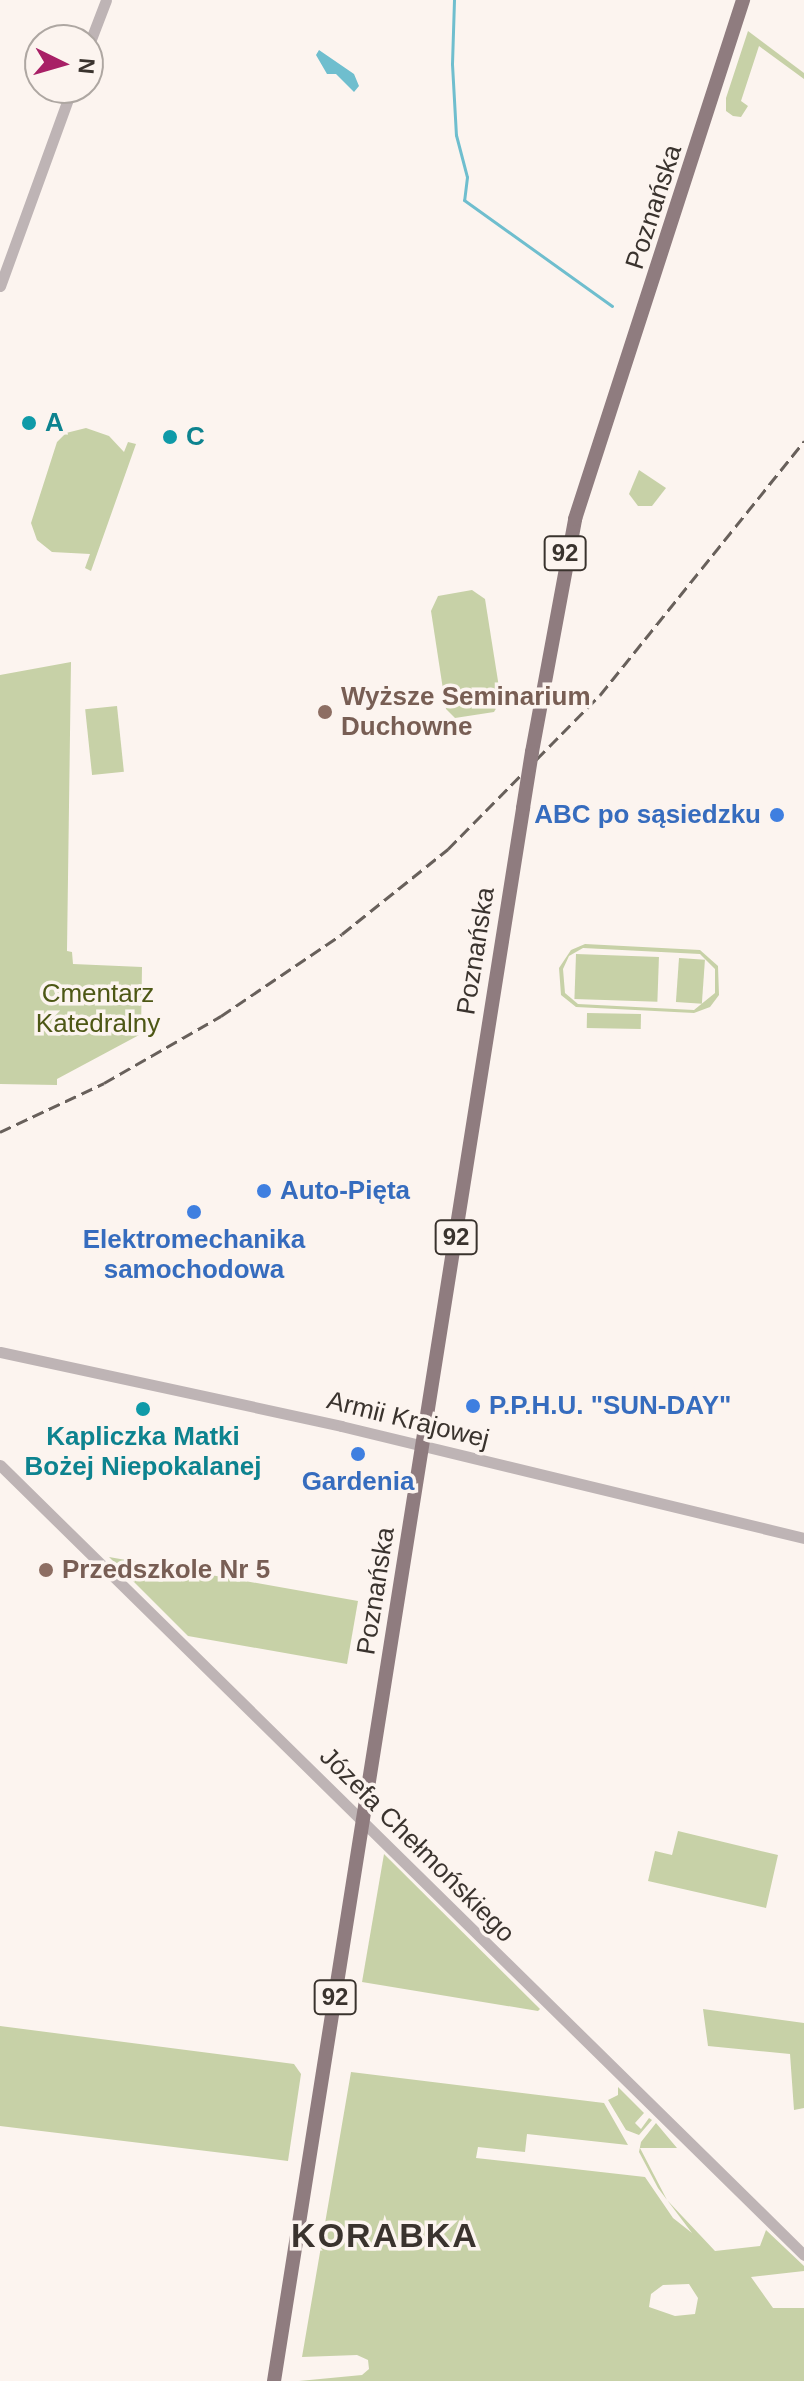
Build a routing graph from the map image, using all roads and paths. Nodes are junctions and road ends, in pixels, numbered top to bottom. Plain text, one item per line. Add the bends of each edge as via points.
1 (106, 0) edge
2 (743, 0) edge
3 (753, 0) edge
4 (97, 24) edge
5 (725, 67) junction
6 (66, 104) edge
7 (0, 286) edge
8 (0, 1352) edge
9 (423, 1446) junction
10 (0, 1465) edge
11 (804, 1538) edge
12 (363, 1823) junction
13 (804, 2255) edge
14 (274, 2381) edge

1 - 4 street
2 - 5 main road, Poznańska / 92
3 - 5 main road, Poznańska / 92
5 - 9 main road, Poznańska / 92, bridge via 565,554
6 - 7 street
8 - 9 street, Armii Krajowej
9 - 11 street, Armii Krajowej
9 - 12 main road, Poznańska / 92
10 - 12 street, Józefa Chełmońskiego
12 - 13 street, Józefa Chełmońskiego
12 - 14 main road, Poznańska / 92

